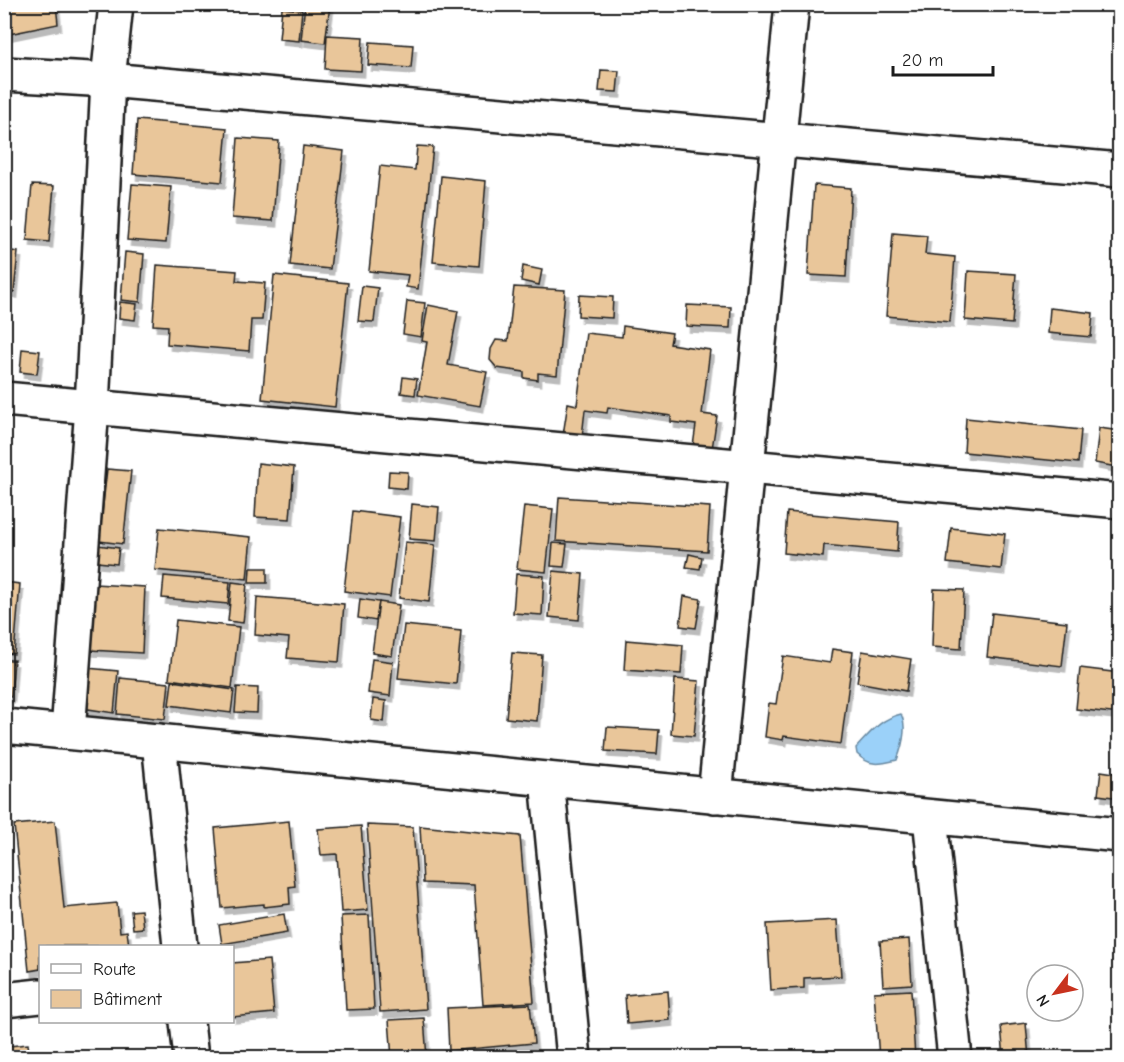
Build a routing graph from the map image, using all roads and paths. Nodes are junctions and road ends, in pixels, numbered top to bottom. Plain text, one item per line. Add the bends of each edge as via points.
1 (116, 4) edge
2 (792, 4) edge
3 (4, 74) edge
4 (108, 80) junction
5 (779, 141) junction
6 (1119, 170) edge
7 (4, 399) edge
8 (92, 407) junction
9 (747, 467) junction
10 (1119, 501) edge
11 (4, 726) edge
12 (68, 732) junction
13 (159, 741) junction
14 (547, 779) junction
15 (715, 796) junction
16 (930, 817) junction
17 (1119, 835) edge
18 (180, 945) edge
19 (39, 996) edge
20 (4, 1000) edge
21 (188, 1023) edge
22 (191, 1058) edge
23 (574, 1058) edge
24 (955, 1058) edge

1 - 4 street
2 - 5 street
3 - 4 street
4 - 5 street
4 - 8 street
5 - 6 street
5 - 9 street
7 - 8 street
8 - 9 street
8 - 12 street
9 - 10 street
9 - 15 street
11 - 12 street
12 - 13 street
13 - 14 street
13 - 18 street
14 - 15 street
14 - 23 street
15 - 16 street
16 - 17 street
16 - 24 street
19 - 20 street
21 - 22 street

